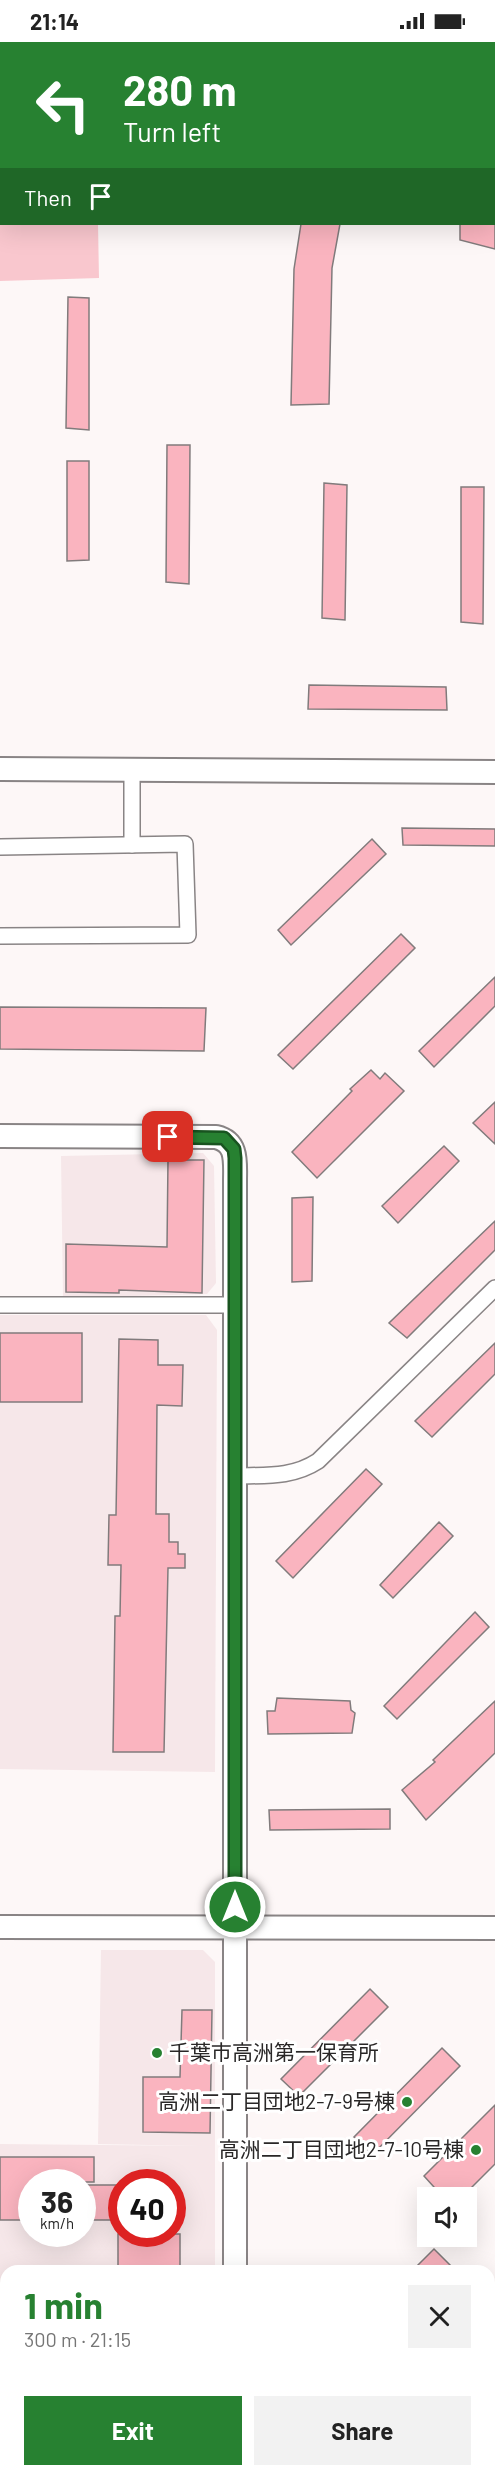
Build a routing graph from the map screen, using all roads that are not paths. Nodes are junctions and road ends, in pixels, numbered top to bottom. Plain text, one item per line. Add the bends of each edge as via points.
1 (0, 769) edge
2 (132, 770) junction
3 (495, 772) edge
4 (132, 845) junction
5 (0, 847) edge
6 (0, 936) edge
7 (0, 1136) edge
8 (495, 1288) edge
9 (0, 1305) edge
10 (235, 1305) junction
11 (235, 1476) junction
12 (0, 1927) edge
13 (235, 1927) junction
14 (495, 1928) edge
15 (235, 2265) edge

1 - 2 street
2 - 3 street
2 - 4 street
4 - 5 street
4 - 6 street via 185,844 188,935
7 - 10 street via 216,1137 229,1142 235,1158
8 - 11 street via 318,1461 288,1475
9 - 10 street
10 - 11 street
11 - 13 street
12 - 13 street
13 - 14 street
13 - 15 street

